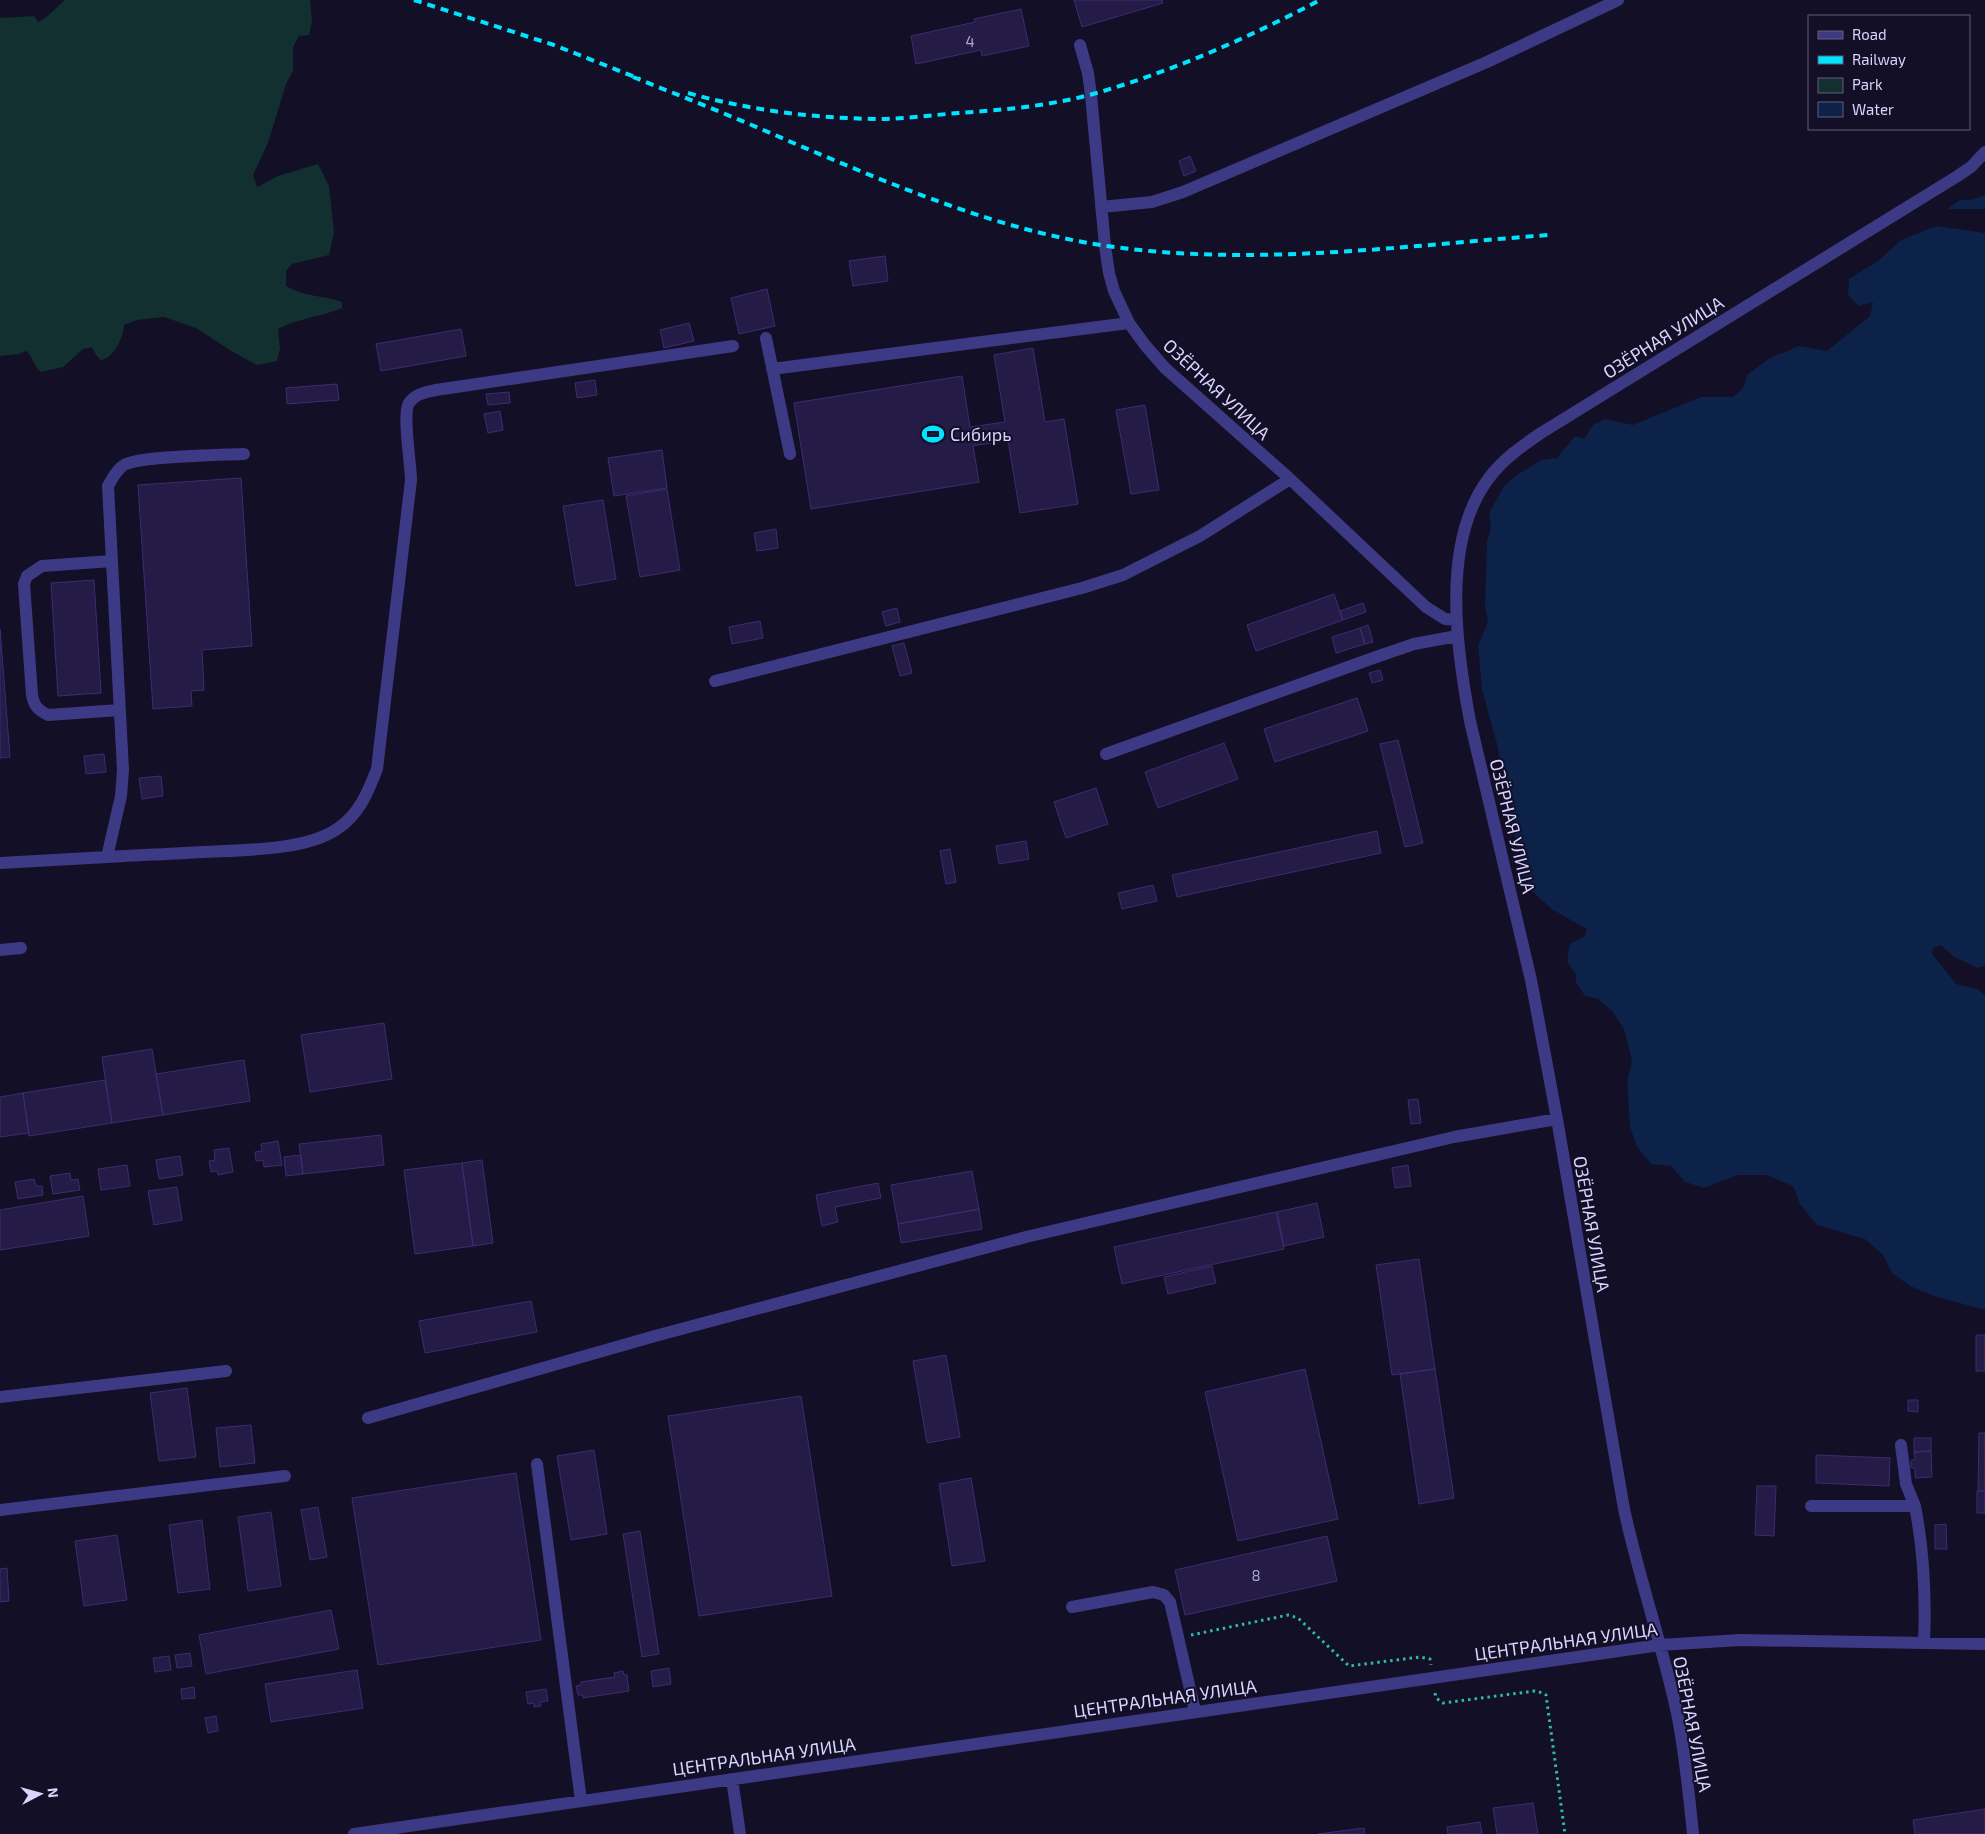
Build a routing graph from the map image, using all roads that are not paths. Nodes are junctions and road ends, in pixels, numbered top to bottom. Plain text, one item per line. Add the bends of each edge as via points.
1 (1618, 0) edge
2 (1080, 45) dead end
3 (1985, 152) edge
4 (1101, 207) junction
5 (1129, 323) junction
6 (766, 338) dead end
7 (733, 346) dead end
8 (772, 369) junction
9 (244, 454) dead end
10 (790, 454) dead end
11 (1290, 479) junction
12 (112, 561) junction
13 (1456, 620) junction
14 (1457, 636) junction
15 (715, 681) dead end
16 (119, 710) junction
17 (1106, 754) dead end
18 (107, 857) junction
19 (0, 863) edge
20 (21, 948) dead end
21 (0, 950) edge
22 (1557, 1119) junction
23 (226, 1371) dead end
24 (0, 1397) edge
25 (368, 1418) dead end
26 (1901, 1445) dead end
27 (537, 1464) dead end
28 (285, 1476) dead end
29 (1811, 1506) dead end
30 (1915, 1506) junction
31 (0, 1510) edge
32 (1072, 1606) dead end
33 (1924, 1643) junction
34 (1985, 1644) edge
35 (1660, 1645) junction
36 (1195, 1712) junction
37 (732, 1779) junction
38 (581, 1801) junction
39 (354, 1834) edge
40 (740, 1834) edge
41 (1694, 1834) edge

1 - 4 street via 1487,62 1183,192 1152,202
2 - 4 street, ОЗЁРНАЯ УЛИЦА via 1090,88
3 - 13 street, ОЗЁРНАЯ УЛИЦА via 1956,177 1540,433 1512,454 1489,477 1473,503 1458,571
4 - 5 street, ОЗЁРНАЯ УЛИЦА via 1109,273
5 - 8 street
5 - 11 street, ОЗЁРНАЯ УЛИЦА via 1165,368
6 - 8 street
7 - 18 street via 423,392 413,398 407,405 406,414 411,480 381,744 368,794 338,828 296,844
8 - 10 street
9 - 12 street via 142,460 126,464 115,473 108,486
11 - 13 street, ОЗЁРНАЯ УЛИЦА via 1426,607 1445,618
11 - 15 street via 1200,536 1123,575
12 - 16 street
12 - 16 street via 42,566 27,576 24,584 32,695 39,711 48,715
13 - 14 street, ОЗЁРНАЯ УЛИЦА
14 - 17 street via 1414,644 1376,656
14 - 22 street, ОЗЁРНАЯ УЛИЦА via 1470,721 1519,926
16 - 18 street via 121,796
18 - 19 street
20 - 21 street
22 - 25 street via 1454,1137 1026,1238 655,1336
22 - 35 street, ОЗЁРНАЯ УЛИЦА via 1624,1509 1637,1568
23 - 24 street
26 - 30 street via 1906,1484
27 - 38 street
28 - 31 street
29 - 30 street
30 - 33 street via 1922,1540
32 - 36 street via 1153,1592 1164,1595 1170,1602
33 - 34 street, ЦЕНТРАЛЬНАЯ УЛИЦА
33 - 35 street, ЦЕНТРАЛЬНАЯ УЛИЦА via 1740,1640
35 - 36 street, ЦЕНТРАЛЬНАЯ УЛИЦА
35 - 41 street, ОЗЁРНАЯ УЛИЦА via 1677,1713
36 - 37 street, ЦЕНТРАЛЬНАЯ УЛИЦА
37 - 38 street, ЦЕНТРАЛЬНАЯ УЛИЦА
37 - 40 street
38 - 39 street, ЦЕНТРАЛЬНАЯ УЛИЦА

